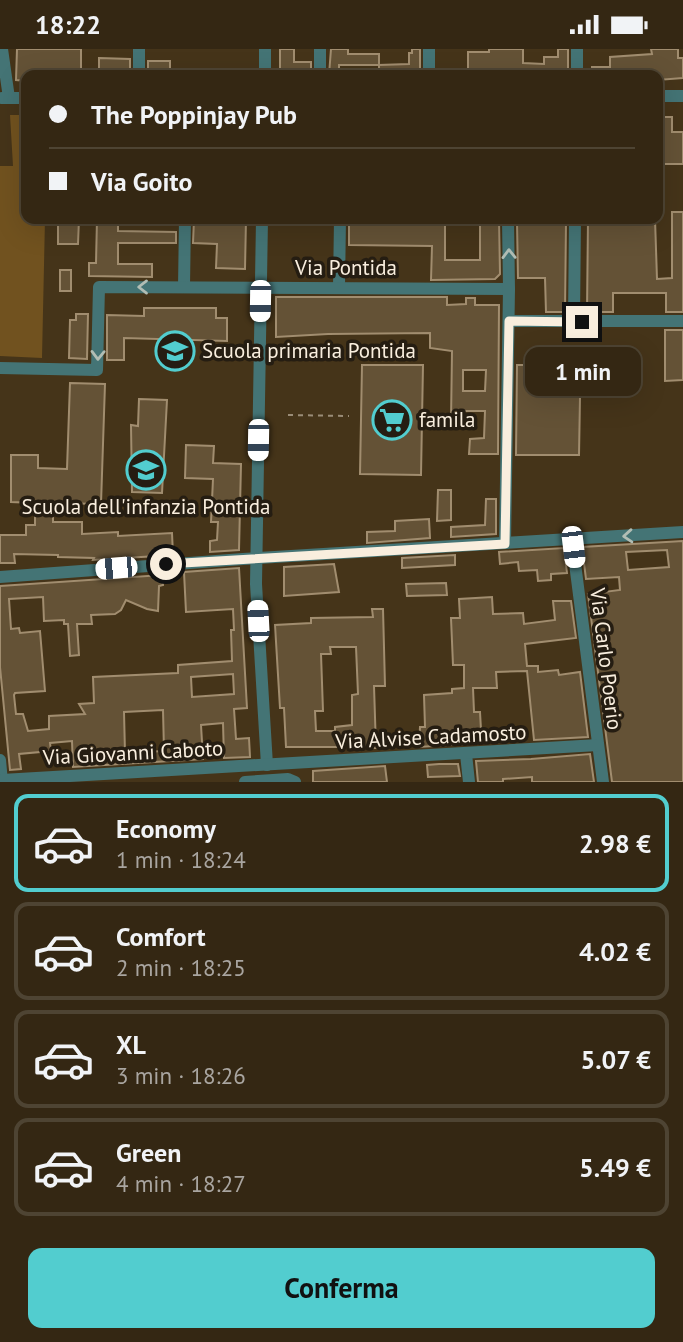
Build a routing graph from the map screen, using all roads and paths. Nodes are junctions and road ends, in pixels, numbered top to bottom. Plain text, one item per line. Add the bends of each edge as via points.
1 (2, 49) edge
2 (139, 49) edge
3 (265, 49) edge
4 (320, 49) edge
5 (429, 49) edge
6 (577, 49) edge
7 (139, 70) edge
8 (265, 70) edge
9 (320, 70) edge
10 (429, 70) edge
11 (577, 70) edge
12 (663, 96) edge
13 (683, 96) edge
14 (4, 98) edge
15 (185, 224) edge
16 (262, 224) edge
17 (340, 224) edge
18 (508, 224) edge
19 (575, 224) edge
20 (184, 287) junction
21 (261, 287) junction
22 (339, 287) junction
23 (509, 289) junction
24 (509, 321) junction
25 (574, 321) junction
26 (683, 321) edge
27 (0, 368) edge
28 (288, 415) dead end
29 (349, 416) dead end
30 (683, 532) edge
31 (572, 540) junction
32 (505, 544) junction
33 (256, 558) junction
34 (0, 577) edge
35 (598, 745) junction
36 (466, 754) junction
37 (0, 760) edge
38 (267, 765) junction
39 (2, 781) edge
40 (248, 781) edge
41 (291, 781) edge
42 (469, 782) edge
43 (603, 782) edge

1 - 14 street
2 - 7 street
3 - 8 street
4 - 9 street
5 - 10 street
6 - 11 street
12 - 13 street
15 - 20 street
16 - 21 street
17 - 22 street
23 -> 18 street
19 - 25 street
20 - 21 street, Via Pontida
20 -> 27 street, Via Pontida via 99,287 97,370
21 - 22 street, Via Pontida
21 - 33 street
22 - 23 street, Via Pontida
23 - 24 street
24 - 25 street
24 - 32 street
25 - 26 street
28 - 29 path
30 -> 31 street
31 - 32 street
31 - 35 street, Via Carlo Poerio
32 - 33 street
33 - 34 street
33 - 38 street
35 - 36 street, Via Alvise Cadamosto
35 - 43 street, Via Carlo Poerio
36 - 38 street, Via Alvise Cadamosto
36 - 42 street
37 - 39 street
38 - 39 street, Via Giovanni Caboto
38 - 40 street
38 - 41 street
40 - 41 street

